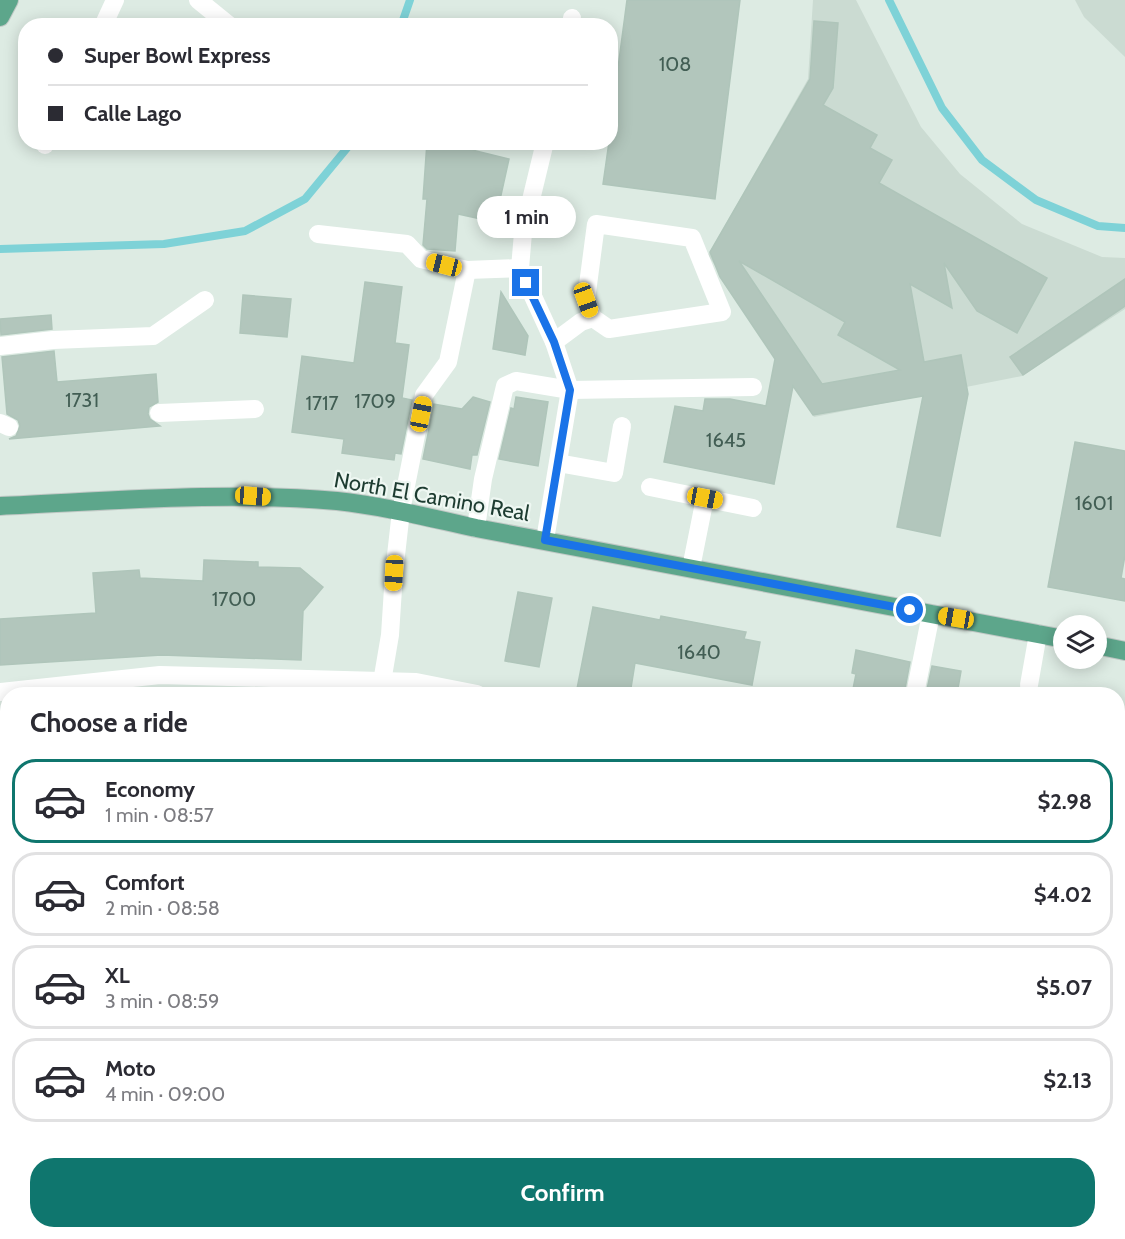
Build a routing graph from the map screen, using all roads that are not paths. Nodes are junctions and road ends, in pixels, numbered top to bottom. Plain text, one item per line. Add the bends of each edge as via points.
1 (9, 0) edge
2 (115, 0) edge
3 (198, 0) edge
4 (0, 17) edge
5 (107, 18) edge
6 (220, 18) edge
7 (543, 150) edge
8 (318, 234) dead end
9 (520, 268) junction
10 (467, 270) junction
11 (204, 300) dead end
12 (593, 318) junction
13 (554, 342) junction
14 (0, 346) edge
15 (753, 387) dead end
16 (570, 390) junction
17 (255, 409) dead end
18 (159, 413) dead end
19 (622, 426) dead end
20 (558, 463) junction
21 (650, 487) dead end
22 (705, 498) junction
23 (0, 506) edge
24 (753, 508) dead end
25 (401, 511) junction
26 (476, 528) junction
27 (545, 540) junction
28 (691, 568) junction
29 (931, 614) junction
30 (1038, 634) junction
31 (1053, 637) edge
32 (1107, 647) edge
33 (1125, 651) edge
34 (1029, 686) dead end
35 (47, 687) edge
36 (365, 687) edge
37 (382, 687) edge
38 (388, 687) edge
39 (441, 687) edge
40 (916, 687) edge

1 - 4 main road
2 - 5 street
3 - 6 street
7 - 9 street via 523,233
8 - 10 street via 407,244 421,259
9 - 10 street
9 - 13 street
10 - 25 street via 448,362 424,395
11 - 14 street via 153,336
12 - 12 street via 609,329 722,312 692,238 596,224 586,300
12 - 13 street
13 - 16 street
15 - 16 street
16 - 20 street
16 - 26 street via 516,381 505,386
17 - 18 street
19 - 20 street via 614,473
20 - 27 street
21 - 22 street
22 - 24 street
22 - 28 street
23 - 25 main road, North El Camino Real via 253,496
25 - 26 main road, North El Camino Real
25 - 37 street
26 - 27 main road, North El Camino Real
27 - 28 main road, North El Camino Real
28 - 29 main road, North El Camino Real
29 - 30 main road, North El Camino Real
29 - 40 street
30 - 31 main road, North El Camino Real
30 - 34 street
32 - 33 main road
35 - 36 street via 160,675
38 - 39 street via 416,682

